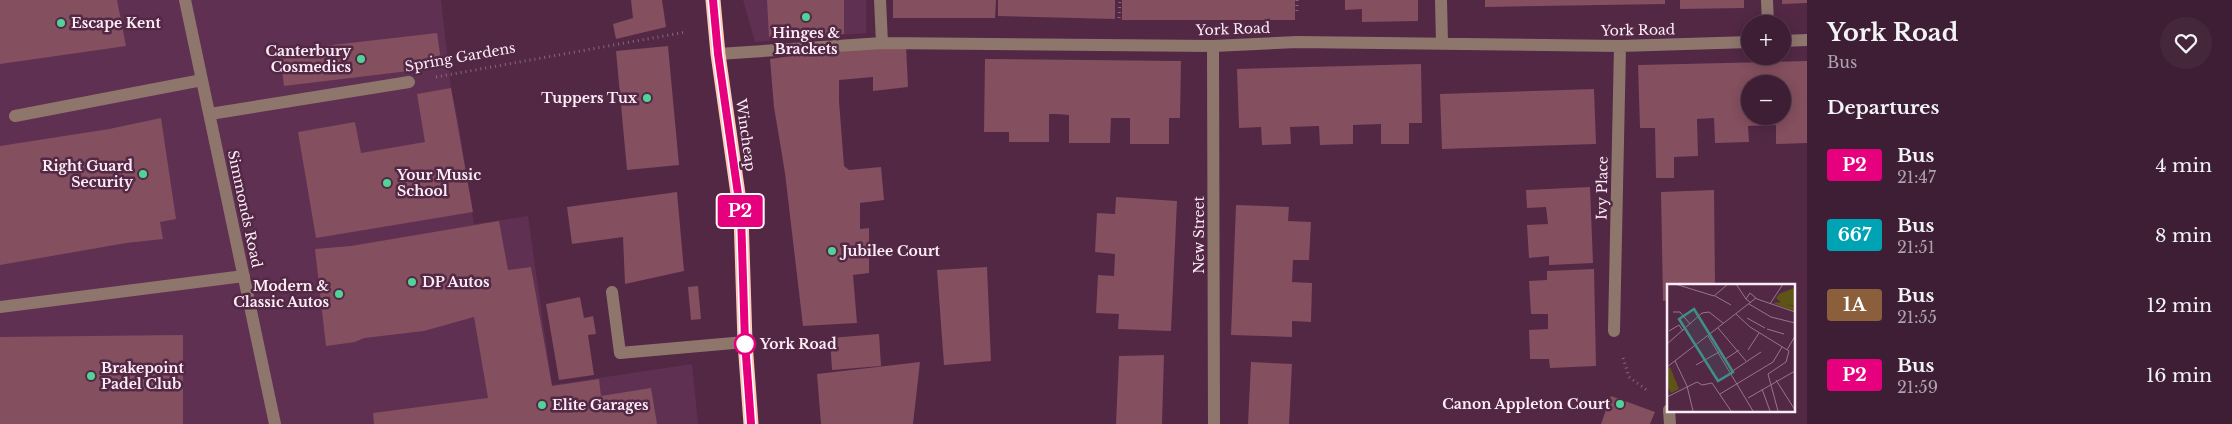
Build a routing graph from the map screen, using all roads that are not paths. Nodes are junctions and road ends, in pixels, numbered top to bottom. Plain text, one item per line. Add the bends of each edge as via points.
1 (184, 0) edge
2 (713, 0) edge
3 (880, 0) edge
4 (1441, 0) edge
5 (1767, 0) edge
6 (1768, 15) edge
7 (1807, 40) edge
8 (1791, 41) edge
9 (1741, 42) edge
10 (882, 43) junction
11 (1442, 44) junction
12 (1213, 46) junction
13 (1620, 46) junction
14 (718, 54) junction
15 (202, 80) junction
16 (409, 82) road end
17 (210, 114) junction
18 (15, 116) dead end
19 (244, 276) junction
20 (612, 292) dead end
21 (0, 307) edge
22 (1614, 331) dead end
23 (745, 342) junction
24 (275, 424) edge
25 (751, 424) edge
26 (1214, 424) edge

1 - 15 street, Simmonds Road
2 - 14 highway, Wincheap
3 - 10 street
4 - 11 street
5 - 6 street
7 - 8 street
9 - 13 street, York Road
10 - 12 street, York Road
10 - 14 street, York Road
11 - 12 street, York Road via 1297,42
11 - 13 street, York Road
12 - 26 street, New Street
13 - 22 street, Ivy Place
14 - 23 highway, Wincheap via 741,215
15 - 17 street, Simmonds Road
15 - 18 street
16 - 17 street, Spring Gardens
17 - 19 street, Simmonds Road
19 - 21 street
19 - 24 street, Simmonds Road
20 - 23 street via 620,353
23 - 25 highway, Wincheap

